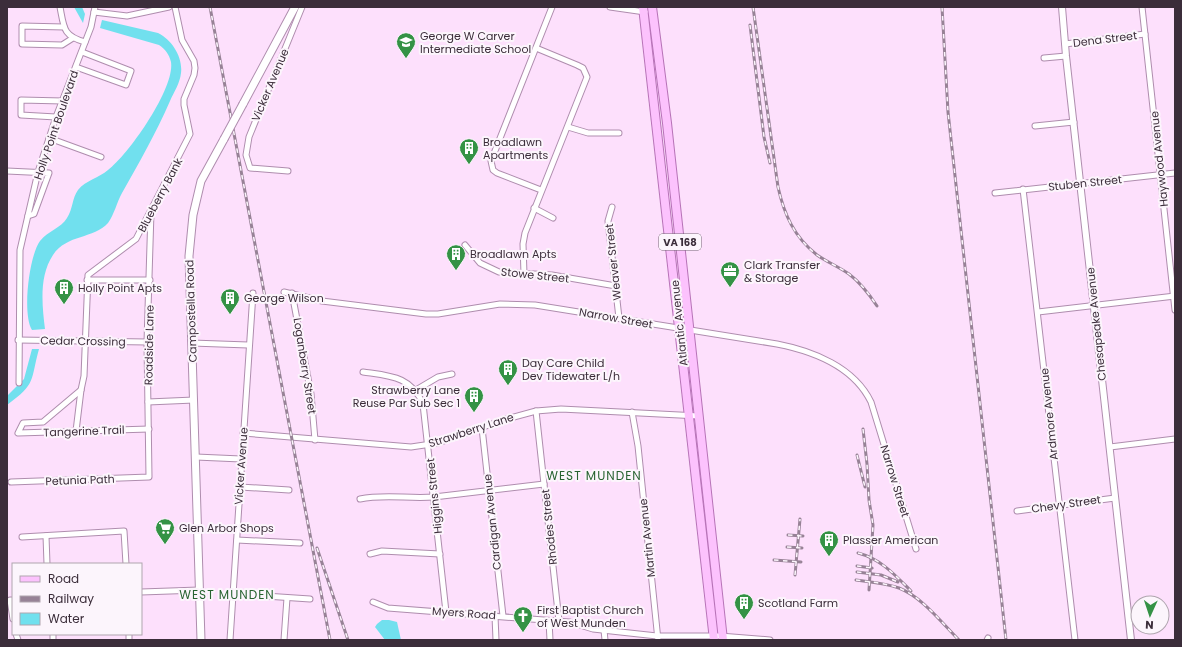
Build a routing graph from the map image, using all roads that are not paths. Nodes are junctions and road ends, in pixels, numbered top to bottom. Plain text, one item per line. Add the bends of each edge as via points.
1 (60, 7) edge
2 (90, 7) edge
3 (169, 7) edge
4 (175, 7) edge
5 (295, 7) edge
6 (302, 7) edge
7 (552, 7) edge
8 (610, 7) edge
9 (1062, 7) edge
10 (1142, 7) edge
11 (94, 10) edge
12 (644, 10) edge
13 (653, 11) edge
14 (64, 27) junction
15 (1145, 34) junction
16 (73, 38) junction
17 (85, 42) junction
18 (1065, 44) junction
19 (536, 48) junction
20 (82, 52) junction
21 (1066, 56) junction
22 (1044, 58) dead end
23 (76, 67) junction
24 (63, 101) junction
25 (56, 117) junction
26 (1074, 122) junction
27 (1035, 126) dead end
28 (568, 127) junction
29 (619, 133) dead end
30 (49, 138) junction
31 (101, 157) dead end
32 (7, 171) edge
33 (288, 171) dead end
34 (38, 172) junction
35 (1175, 174) edge
36 (1161, 175) junction
37 (1081, 184) junction
38 (541, 190) junction
39 (1023, 190) junction
40 (994, 193) dead end
41 (612, 206) dead end
42 (534, 208) junction
43 (151, 212) junction
44 (28, 216) junction
45 (553, 218) dead end
46 (464, 245) dead end
47 (524, 274) junction
48 (87, 280) junction
49 (150, 280) junction
50 (616, 286) junction
51 (284, 292) dead end
52 (253, 293) dead end
53 (292, 293) junction
54 (1174, 296) edge
55 (1094, 306) junction
56 (1175, 310) edge
57 (1038, 312) junction
58 (619, 318) junction
59 (679, 329) junction
60 (689, 330) junction
61 (18, 340) junction
62 (86, 342) junction
63 (147, 342) junction
64 (192, 343) junction
65 (248, 345) junction
66 (363, 372) dead end
67 (452, 374) dead end
68 (18, 383) dead end
69 (81, 390) junction
70 (416, 390) junction
71 (194, 400) junction
72 (148, 402) junction
73 (536, 410) junction
74 (632, 412) junction
75 (688, 415) junction
76 (699, 416) junction
77 (482, 428) junction
78 (149, 429) junction
79 (76, 431) junction
80 (243, 433) junction
81 (1175, 439) edge
82 (315, 440) junction
83 (428, 446) junction
84 (1110, 447) junction
85 (196, 457) junction
86 (241, 459) junction
87 (149, 477) joint
88 (11, 482) dead end
89 (544, 484) junction
90 (240, 486) junction
91 (289, 490) dead end
92 (489, 492) junction
93 (434, 497) junction
94 (1115, 498) junction
95 (360, 499) dead end
96 (1059, 505) junction
97 (1017, 511) dead end
98 (46, 536) junction
99 (22, 537) dead end
100 (236, 540) junction
101 (300, 543) dead end
102 (916, 549) dead end
103 (370, 554) dead end
104 (440, 554) junction
105 (47, 563) edge
106 (126, 563) edge
107 (198, 590) junction
108 (142, 592) edge
109 (233, 594) junction
110 (287, 598) junction
111 (310, 600) dead end
112 (373, 602) dead end
113 (446, 612) junction
114 (495, 616) junction
115 (503, 616) junction
116 (549, 620) junction
117 (559, 621) junction
118 (604, 630) junction
119 (658, 638) edge
120 (713, 638) edge
121 (723, 638) edge
122 (201, 640) edge
123 (230, 640) edge
124 (284, 640) edge
125 (496, 640) edge
126 (550, 640) edge
127 (605, 640) edge
128 (770, 640) edge
129 (1075, 640) edge
130 (1131, 640) edge

1 - 14 street
2 - 11 street
3 - 11 street via 127,16
4 - 43 street, Blueberry Bank via 182,40 194,62 194,75 184,99 190,134
5 - 64 main road, Campostella Road, bridge via 201,181 193,215 189,256
6 - 33 street, Vicker Avenue via 249,137 246,155 250,168
7 - 19 street
8 - 12 street
9 - 18 street, Chesapeake Avenue
10 - 15 street, Haywood Avenue
11 - 17 street, Holly Point Boulevard
12 - 13 street
12 - 59 main road, Atlantic Avenue / VA 168
13 - 60 main road, Atlantic Avenue / VA 168
14 - 16 street
14 - 16 street via 22,26 22,44 62,46
15 - 18 street, Dena Street
15 - 36 street, Haywood Avenue
16 - 17 street
17 - 20 street, Holly Point Boulevard
18 - 21 street, Chesapeake Avenue
19 - 28 street via 583,68 586,74
19 - 38 street via 493,154 491,166 498,173
20 - 23 street, Holly Point Boulevard
20 - 23 street via 131,71 126,85
21 - 22 street
21 - 26 street, Chesapeake Avenue
23 - 24 street, Holly Point Boulevard
24 - 25 street, Holly Point Boulevard
24 - 25 street via 21,100 21,115
25 - 30 street, Holly Point Boulevard
26 - 27 street
26 - 37 street, Chesapeake Avenue
28 - 29 street via 588,133
28 - 38 street
30 - 31 street
30 - 34 street, Holly Point Boulevard
32 - 34 street
34 - 44 street, Holly Point Boulevard
34 - 44 street via 49,173 34,214
35 - 36 street, Stuben Street
36 - 37 street, Stuben Street
36 - 54 street, Haywood Avenue
37 - 39 street, Stuben Street
37 - 55 street, Chesapeake Avenue
38 - 42 street
39 - 40 street, Stuben Street
39 - 57 street, Ardmore Avenue
41 - 50 street, Weaver Street via 608,221
42 - 45 street
42 - 47 street via 523,244
43 - 48 street, Blueberry Bank via 136,239 90,272
43 - 49 street, Roadside Lane
44 - 61 street, Holly Point Boulevard via 20,250
46 - 47 street, Stowe Street via 480,263 489,268 499,272
47 - 50 street, Stowe Street
48 - 49 street
48 - 62 street
49 - 63 street, Roadside Lane
50 - 58 street, Weaver Street
51 - 53 street, Narrow Street
52 - 65 street, Vicker Avenue
53 - 58 street, Narrow Street via 322,301 426,314 500,304 564,308
53 - 82 street, Loganberry Street via 312,400
54 - 55 street
54 - 56 street, Haywood Avenue
55 - 57 street
55 - 84 street, Chesapeake Avenue
57 - 96 street, Ardmore Avenue
58 - 59 street, Narrow Street
59 - 60 street, Narrow Street
59 - 75 main road, Atlantic Avenue / VA 168
60 - 76 main road, Atlantic Avenue / VA 168
60 - 102 street, Narrow Street via 811,352 853,378 872,402
61 - 62 street, Cedar Crossing
61 - 68 street, Holly Point Boulevard
62 - 63 street, Cedar Crossing
62 - 69 street
63 - 72 street, Roadside Lane
64 - 65 street
64 - 71 main road, Campostella Road
65 - 80 street, Vicker Avenue
66 - 70 street via 399,378
67 - 70 street via 438,377
69 - 79 street
69 - 79 street, Tangerine Trail via 43,422 23,423 18,433
70 - 83 street, Higgins Street via 423,404
71 - 72 street
71 - 85 main road, Campostella Road
72 - 78 street, Roadside Lane
73 - 74 street, Strawberry Lane
73 - 77 street, Strawberry Lane
73 - 89 street, Rhodes Street
74 - 75 street, Strawberry Lane
74 - 119 street, Martin Avenue via 638,446
75 - 76 street, Strawberry Lane
75 - 120 main road, Atlantic Avenue / VA 168
76 - 121 main road, Atlantic Avenue / VA 168
77 - 83 street, Strawberry Lane
77 - 92 street, Cardigan Avenue
78 - 79 street, Tangerine Trail
78 - 87 street, Roadside Lane
80 - 82 street, Strawberry Lane
80 - 86 street, Vicker Avenue
81 - 84 street
82 - 83 street, Strawberry Lane via 389,446
83 - 93 street, Higgins Street
84 - 94 street, Chesapeake Avenue
85 - 86 street
85 - 107 main road, Campostella Road
86 - 90 street, Vicker Avenue
87 - 88 street, Petunia Path
89 - 92 street
89 - 117 street, Rhodes Street
90 - 91 street
90 - 100 street, Vicker Avenue
92 - 93 street
92 - 115 street, Cardigan Avenue
93 - 95 street via 376,496
93 - 104 street, Higgins Street
94 - 96 street, Chevy Street
94 - 130 street, Chesapeake Avenue
96 - 97 street, Chevy Street
96 - 129 street, Ardmore Avenue
98 - 99 street
98 - 105 street
98 - 106 street via 124,531
100 - 101 street
100 - 109 street, Vicker Avenue
103 - 104 street via 382,551
104 - 113 street, Higgins Street
107 - 108 street
107 - 122 main road, Campostella Road
109 - 110 street
109 - 123 street, Vicker Avenue
110 - 111 street
110 - 124 street
112 - 113 street, Myers Road via 388,608
113 - 114 street, Myers Road
114 - 115 street, Myers Road
114 - 125 street
115 - 116 street, Myers Road
116 - 117 street, Myers Road
116 - 126 street
117 - 118 street, Myers Road
118 - 119 street, Myers Road
118 - 127 street
119 - 120 street, Myers Road
120 - 121 street, Myers Road
121 - 128 street, Myers Road

